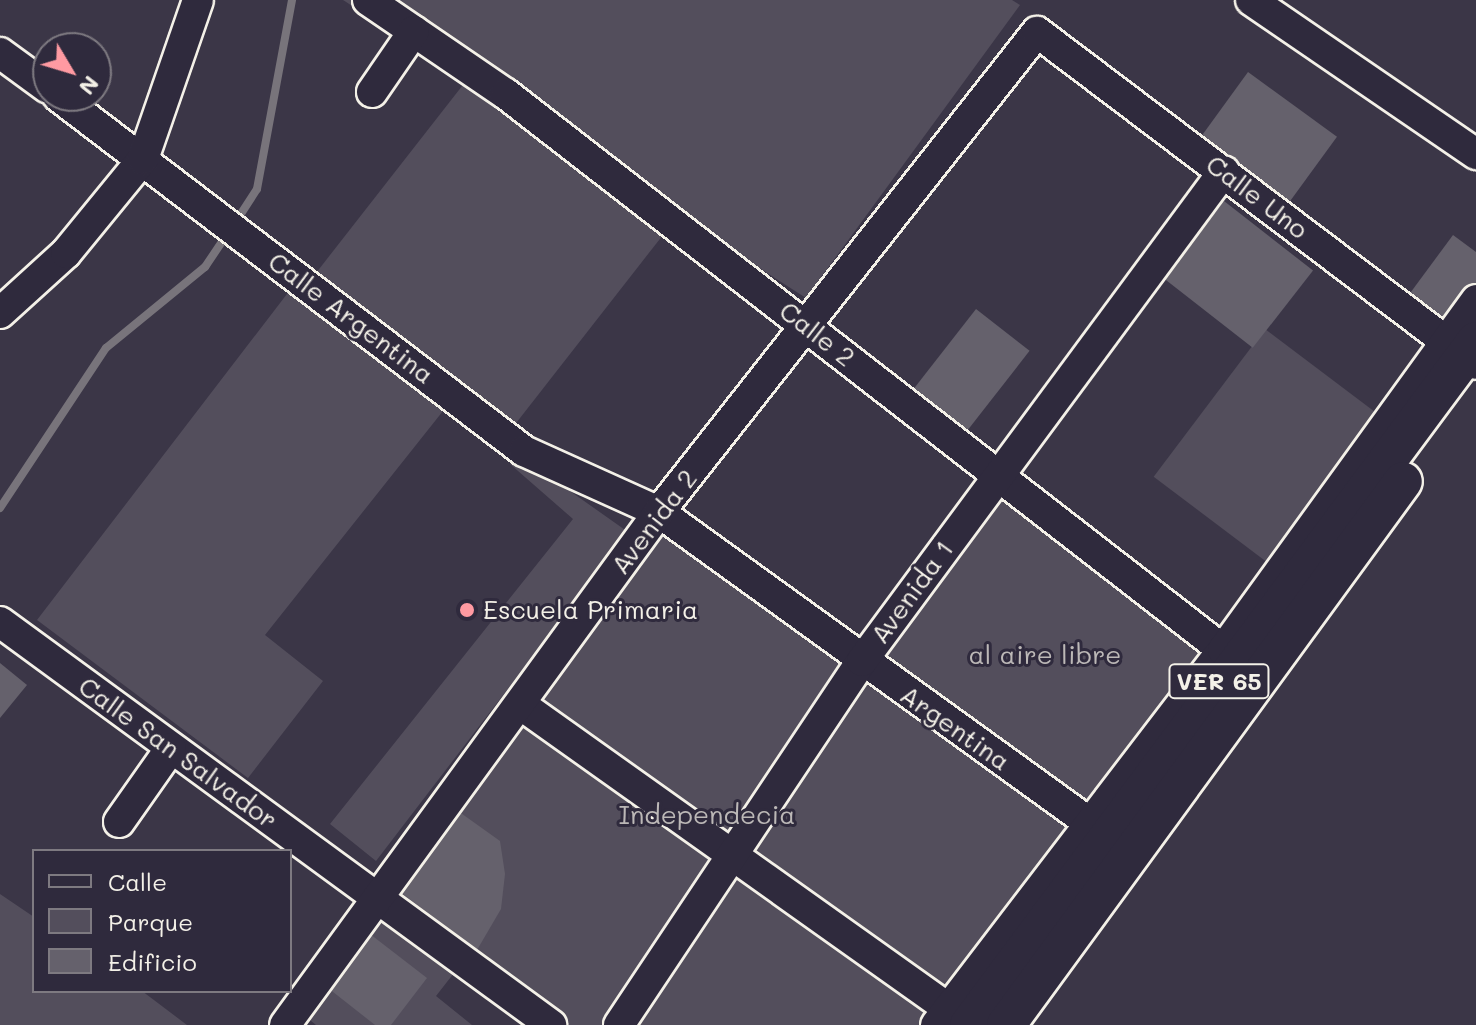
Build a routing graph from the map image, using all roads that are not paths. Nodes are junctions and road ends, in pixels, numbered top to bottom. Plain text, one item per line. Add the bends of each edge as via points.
1 (198, 0) edge
2 (368, 0) edge
3 (1251, 0) edge
4 (1284, 10) edge
5 (414, 31) junction
6 (1037, 32) joint
7 (0, 53) edge
8 (32, 76) edge
9 (372, 92) dead end
10 (80, 112) edge
11 (1476, 154) edge
12 (143, 159) junction
13 (1224, 171) junction
14 (1476, 300) edge
15 (0, 313) edge
16 (809, 327) junction
17 (1468, 356) edge
18 (998, 475) junction
19 (659, 512) junction
20 (0, 622) edge
21 (862, 661) junction
22 (1239, 662) junction
23 (520, 704) junction
24 (171, 748) junction
25 (119, 822) dead end
26 (1115, 830) junction
27 (732, 856) junction
28 (377, 898) junction
29 (967, 1022) edge
30 (285, 1025) edge
31 (551, 1025) edge
32 (619, 1025) edge

1 - 12 street
2 - 5 street, Calle 2
3 - 4 street
4 - 11 street
5 - 9 street
5 - 16 street, Calle 2
6 - 13 street, Calle Uno
6 - 16 street, Avenida 2
7 - 8 street
10 - 12 street, Calle Argentina
12 - 15 street via 66,253
12 - 19 street, Calle Argentina via 524,451
13 - 17 street, Calle Uno
13 - 18 street, Avenida 1
14 - 17 street
16 - 18 street, Calle 2
16 - 19 street, Avenida 2
17 - 22 main road, VER 65
18 - 21 street, Avenida 1
18 - 22 street, Calle 2
19 - 21 street, Argentina
19 - 23 street, Avenida 2
20 - 24 street, Calle San Salvador
21 - 26 street, Argentina
21 - 27 street, Avenida 1
22 - 26 main road, VER 65
23 - 27 street
23 - 28 street, Avenida 2
24 - 25 street
24 - 28 street, Calle San Salvador
26 - 29 main road, VER 65
27 - 29 street
27 - 32 street, Avenida 1
28 - 30 street, Avenida 2
28 - 31 street, Calle San Salvador

